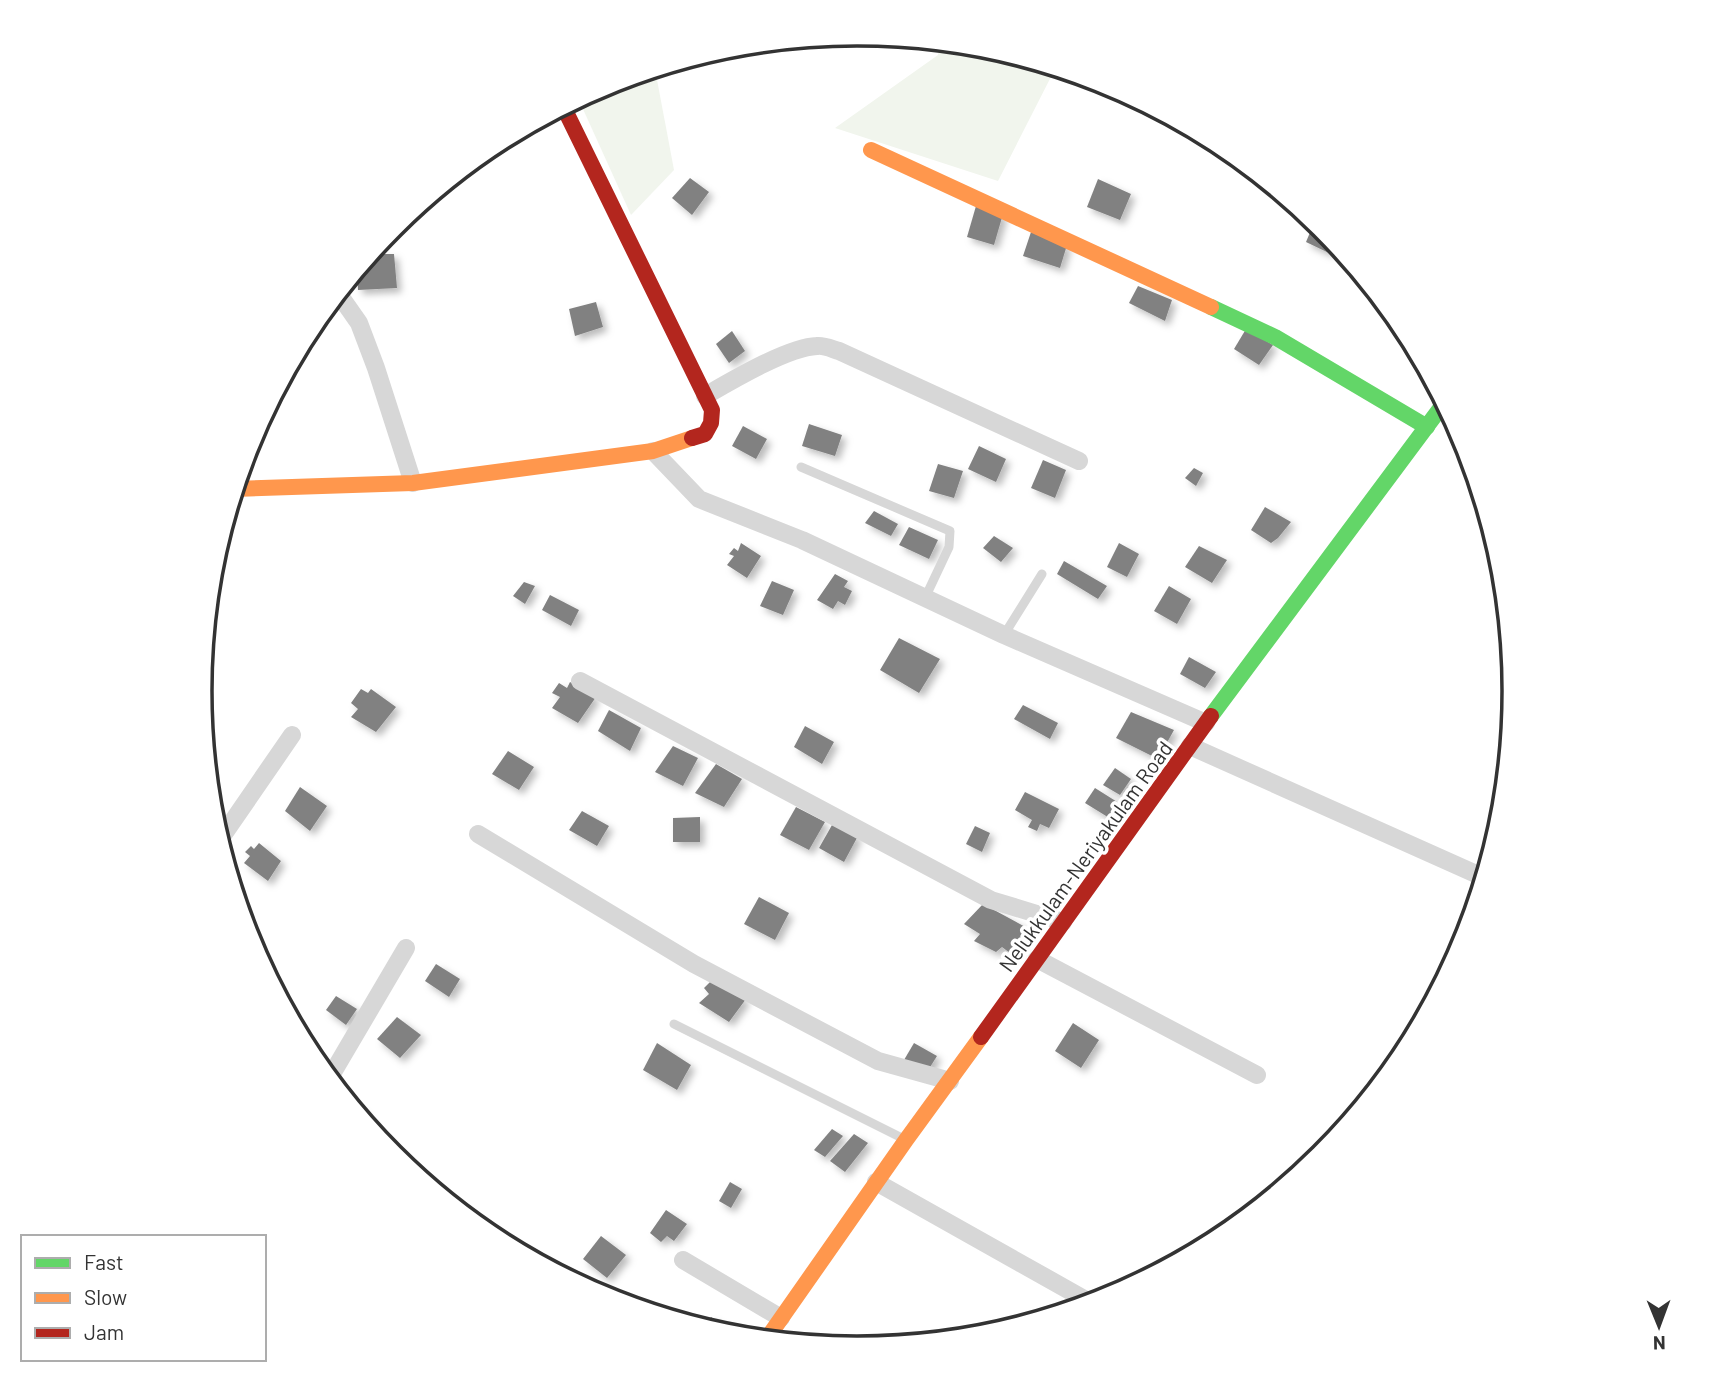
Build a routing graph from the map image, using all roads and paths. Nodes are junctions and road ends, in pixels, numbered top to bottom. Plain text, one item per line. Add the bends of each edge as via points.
1 (567, 115) edge
2 (871, 150) dead end
3 (343, 300) edge
4 (705, 396) junction
5 (1438, 411) edge
6 (1427, 427) junction
7 (653, 451) junction
8 (1079, 461) dead end
9 (802, 467) dead end
10 (413, 483) junction
11 (245, 489) edge
12 (1042, 574) dead end
13 (925, 598) junction
14 (1004, 635) junction
15 (580, 681) dead end
16 (1206, 723) junction
17 (292, 735) dead end
18 (1190, 746) junction
19 (227, 829) edge
20 (478, 834) dead end
21 (1476, 874) edge
22 (1063, 922) junction
23 (406, 948) dead end
24 (1037, 959) junction
25 (674, 1024) dead end
26 (335, 1069) edge
27 (1257, 1075) dead end
28 (950, 1081) junction
29 (906, 1140) junction
30 (876, 1182) junction
31 (683, 1260) dead end
32 (1080, 1297) edge
33 (781, 1318) junction
34 (772, 1331) edge

1 - 4 street
2 - 6 street via 1275,337
3 - 10 street via 359,323
4 - 7 street via 712,410 705,434
4 - 8 street via 744,373 819,345
5 - 6 street, Nelukkulam-Neriyakulam Road
6 - 16 street, Nelukkulam-Neriyakulam Road
7 - 10 street
7 - 13 street via 699,499 802,540
9 - 13 lane via 950,531 949,547
10 - 11 street
12 - 14 lane
13 - 14 street
14 - 16 street
15 - 22 street via 991,900
16 - 18 street, Nelukkulam-Neriyakulam Road
17 - 19 street
18 - 21 street
18 - 22 street, Nelukkulam-Neriyakulam Road
20 - 28 street via 743,990 878,1060
22 - 24 street, Nelukkulam-Neriyakulam Road
23 - 26 street
24 - 27 street
24 - 28 street, Nelukkulam-Neriyakulam Road
25 - 29 lane
28 - 29 street, Nelukkulam-Neriyakulam Road
29 - 30 street, Nelukkulam-Neriyakulam Road
30 - 32 street
30 - 33 street, Nelukkulam-Neriyakulam Road
31 - 33 street
33 - 34 street, Nelukkulam-Neriyakulam Road

